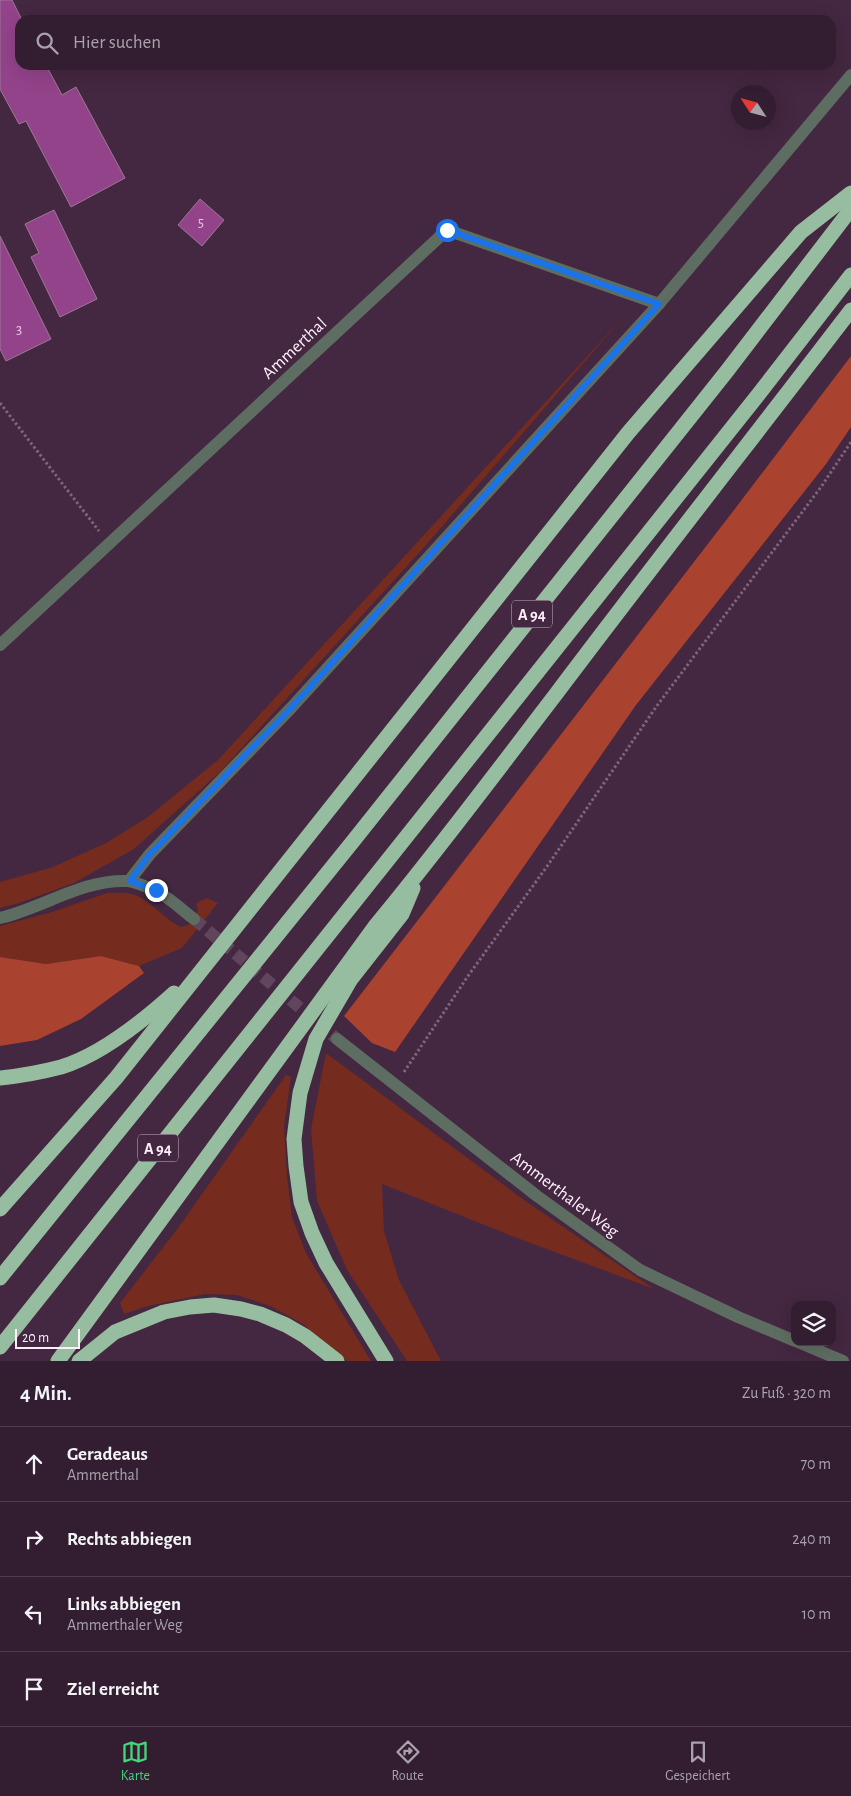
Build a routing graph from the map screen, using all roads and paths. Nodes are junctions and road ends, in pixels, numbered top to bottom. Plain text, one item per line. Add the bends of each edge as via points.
1 (851, 75) edge
2 (851, 192) edge
3 (851, 209) edge
4 (851, 275) edge
5 (659, 304) junction
6 (851, 310) edge
7 (0, 403) edge
8 (851, 442) edge
9 (109, 544) junction
10 (0, 645) edge
11 (419, 873) junction
12 (130, 881) junction
13 (0, 918) edge
14 (194, 919) tunnel mouth
15 (201, 969) junction
16 (337, 1039) tunnel mouth
17 (0, 1078) edge
18 (395, 1085) junction
19 (0, 1209) edge
20 (0, 1278) edge
21 (791, 1339) edge
22 (807, 1346) edge
23 (0, 1347) edge
24 (58, 1361) edge
25 (79, 1361) edge
26 (337, 1361) edge
27 (386, 1361) edge
28 (843, 1361) edge

1 - 5 street
2 - 15 highway via 801,232 628,433
3 - 20 highway, A 94 via 727,371 354,840
4 - 23 highway, A 94
5 - 9 street, Ammerthal via 447,230
5 - 12 street via 291,708 150,854
6 - 11 highway
7 - 9 path
8 - 18 path via 821,487 656,707
9 - 10 street, Ammerthal
11 - 24 highway via 376,924
11 - 27 highway via 402,914 351,979 316,1039 300,1093 294,1139 301,1202 312,1233 326,1263
12 - 13 street via 78,890
12 - 14 street via 156,890
15 - 17 highway via 141,1022 95,1051 62,1066
15 - 19 highway via 116,1078
16 - 18 street, Ammerthaler Weg
18 - 21 street, Ammerthaler Weg via 537,1196 640,1270
22 - 28 street
25 - 26 highway via 115,1332 164,1312 214,1305 260,1314 286,1325

